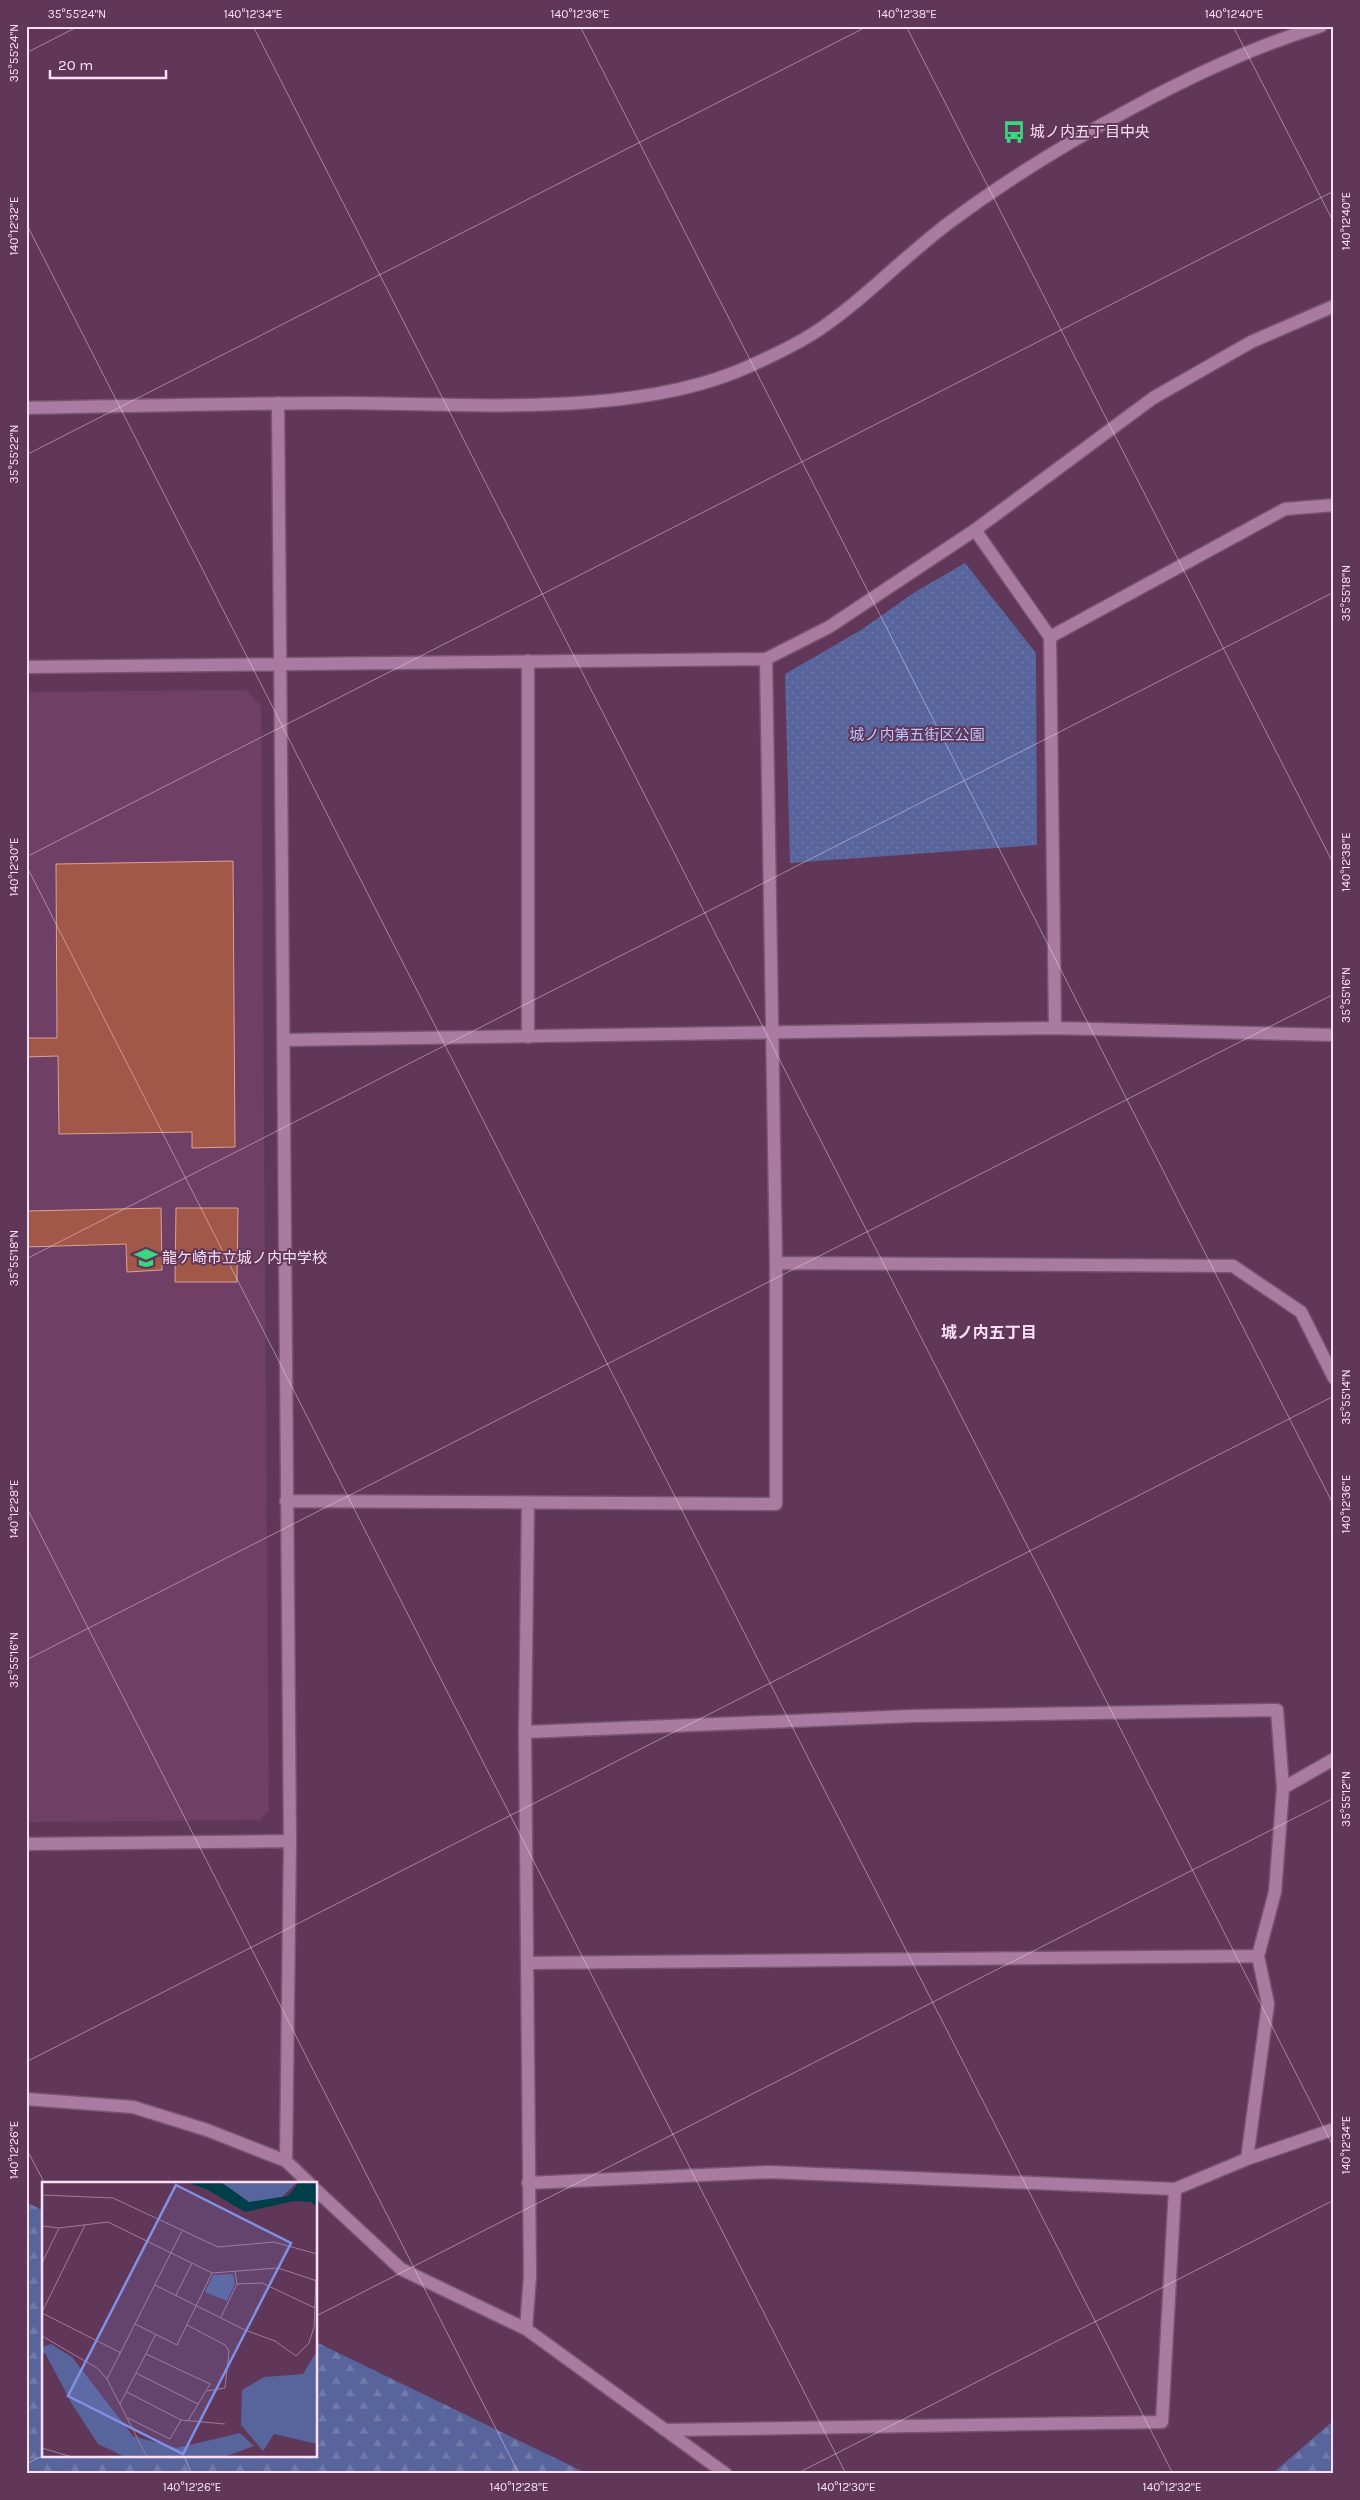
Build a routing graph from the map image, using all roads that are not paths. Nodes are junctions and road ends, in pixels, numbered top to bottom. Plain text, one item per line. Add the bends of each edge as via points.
1 (1321, 26) edge
2 (1334, 306) edge
3 (278, 403) junction
4 (26, 408) edge
5 (1334, 505) edge
6 (975, 530) junction
7 (1050, 637) junction
8 (766, 659) junction
9 (528, 661) junction
10 (279, 663) junction
11 (26, 667) edge
12 (1055, 1028) junction
13 (770, 1033) junction
14 (1334, 1035) edge
15 (528, 1037) junction
16 (284, 1040) junction
17 (776, 1263) junction
18 (1334, 1378) edge
19 (286, 1501) junction
20 (528, 1504) junction
21 (525, 1732) junction
22 (1334, 1759) edge
23 (1283, 1788) junction
24 (290, 1841) junction
25 (26, 1844) edge
26 (1258, 1956) junction
27 (528, 1964) junction
28 (26, 2099) edge
29 (1334, 2129) edge
30 (1247, 2159) junction
31 (286, 2161) junction
32 (308, 2182) edge
33 (528, 2183) junction
34 (1175, 2189) junction
35 (318, 2192) edge
36 (526, 2329) junction
37 (665, 2430) junction
38 (726, 2474) edge

1 - 3 street via 1201,71 1060,146 945,225 814,334 748,367 691,386 621,398 554,404
2 - 6 street via 1251,342 1154,398
3 - 4 street
3 - 10 street
5 - 7 street via 1285,509
6 - 7 street
6 - 8 street via 829,627
7 - 12 street
8 - 9 street
8 - 13 street
9 - 10 street
9 - 15 street
10 - 11 street
10 - 16 street
12 - 13 street
12 - 14 street
13 - 15 street
13 - 17 street
15 - 16 street
16 - 19 street
17 - 18 street via 1233,1266 1302,1312
17 - 20 street via 776,1504
19 - 20 street
19 - 24 street
20 - 21 street
21 - 23 street via 912,1716 1277,1710
21 - 27 street
22 - 23 street
23 - 26 street via 1275,1892
24 - 25 street
24 - 31 street
26 - 27 street
26 - 30 street via 1268,2004
27 - 33 street
28 - 31 street via 133,2107 207,2130
29 - 30 street
30 - 34 street
31 - 32 street
33 - 34 street via 769,2172
33 - 36 street via 530,2276
34 - 37 street via 1162,2422
35 - 36 street via 401,2270
36 - 37 street
37 - 38 street

